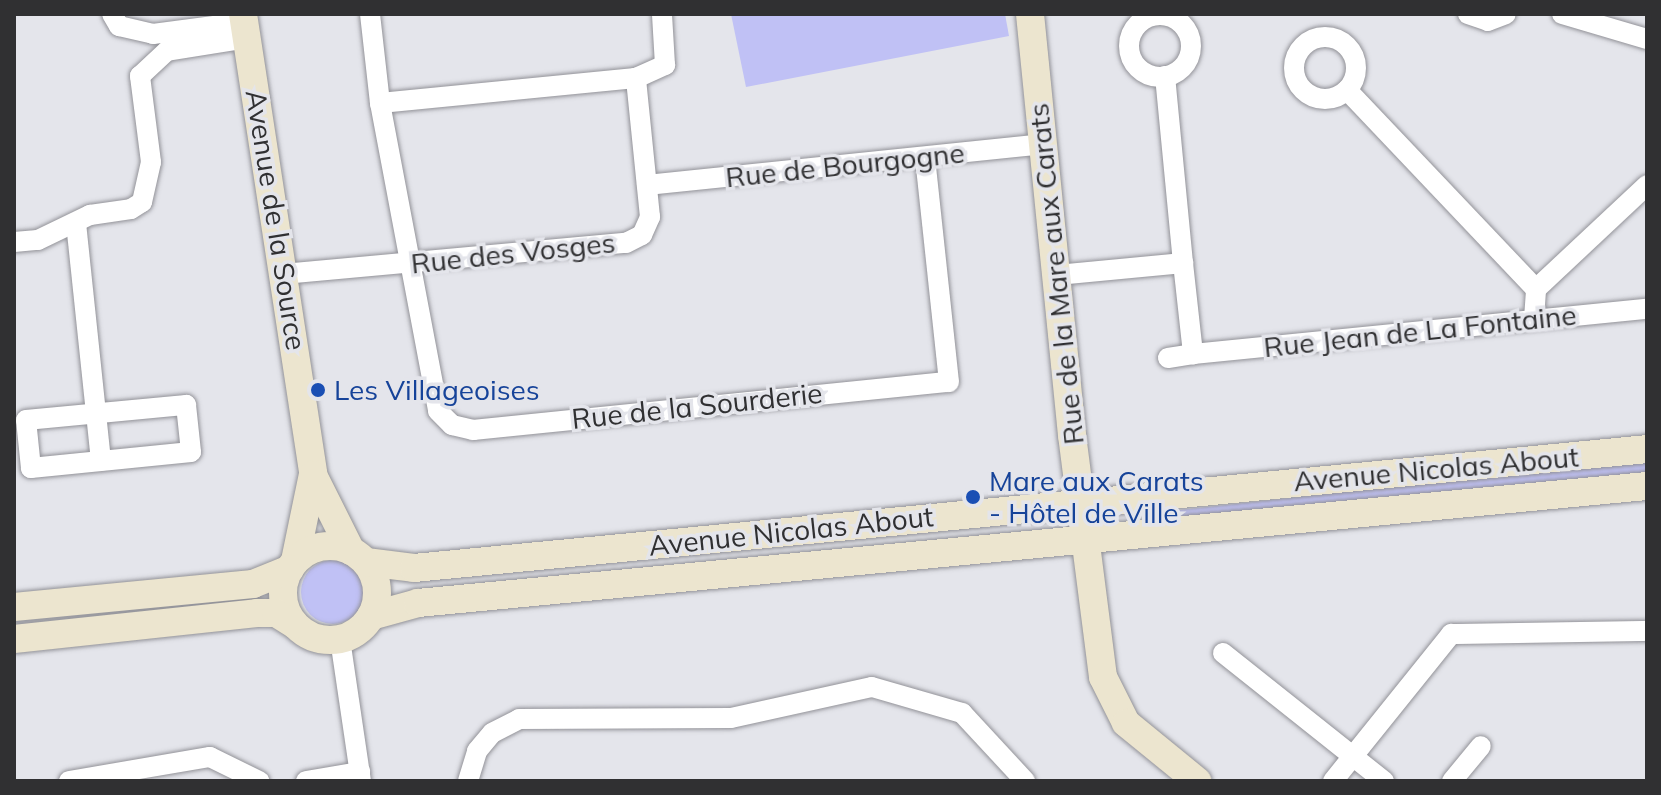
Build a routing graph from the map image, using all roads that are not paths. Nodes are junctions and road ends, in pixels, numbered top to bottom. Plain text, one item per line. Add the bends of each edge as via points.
1 (112, 14) edge
2 (370, 14) edge
3 (662, 14) edge
4 (1030, 14) edge
5 (1468, 14) edge
6 (1506, 14) edge
7 (1562, 14) edge
8 (245, 25) edge
9 (153, 34) junction
10 (1647, 39) edge
11 (156, 57) junction
12 (1165, 76) dead end
13 (636, 78) junction
14 (1347, 90) dead end
15 (380, 103) junction
16 (1044, 144) junction
17 (925, 159) junction
18 (647, 185) junction
19 (1647, 185) edge
20 (76, 223) junction
21 (14, 242) edge
22 (409, 263) junction
23 (1183, 263) junction
24 (283, 274) junction
25 (1057, 275) junction
26 (1536, 289) junction
27 (1647, 309) edge
28 (1534, 319) junction
29 (1193, 354) junction
30 (1168, 358) dead end
31 (96, 413) junction
32 (1647, 449) edge
33 (101, 461) junction
34 (313, 474) junction
35 (1647, 486) edge
36 (1080, 503) junction
37 (1085, 537) junction
38 (358, 556) junction
39 (292, 565) junction
40 (14, 607) edge
41 (371, 616) junction
42 (295, 625) junction
43 (1647, 631) edge
44 (14, 639) edge
45 (340, 639) junction
46 (1223, 653) dead end
47 (1481, 746) dead end
48 (1352, 755) junction
49 (361, 777) edge
50 (69, 781) edge
51 (259, 781) edge
52 (306, 781) edge
53 (468, 781) edge
54 (1025, 781) edge
55 (1197, 781) edge
56 (1333, 781) edge
57 (1384, 781) edge
58 (1452, 781) edge

1 - 9 street via 119,26
2 - 15 street, Rue de la Sourderie
3 - 13 street via 665,65
4 - 16 main road, Rue de la Mare aux Carats
5 - 6 street via 1488,21
7 - 10 street
8 - 9 street
8 - 11 street
8 - 24 main road, Avenue de la Source
9 - 11 street
11 - 20 street via 140,76 151,162 142,202
12 - 23 street
13 - 15 street
13 - 18 street, Rue des Vosges
14 - 26 street
15 - 22 street, Rue de la Sourderie
16 - 17 street, Rue de Bourgogne
16 - 25 main road, Rue de la Mare aux Carats
17 - 18 street, Rue de Bourgogne
17 - 22 street, Rue de la Sourderie via 949,382 473,430 452,425 438,411
18 - 22 street, Rue des Vosges via 650,217 642,235 626,243
19 - 26 street
20 - 21 street via 38,240
20 - 31 street
22 - 24 street, Rue des Vosges
23 - 25 street
23 - 29 street
24 - 34 main road, Avenue de la Source
25 - 36 main road, Rue de la Mare aux Carats
26 - 28 street
27 - 28 street, Rue Jean de La Fontaine
28 - 29 street, Rue Jean de La Fontaine
29 - 30 street, Rue Jean de La Fontaine
31 - 33 street
31 - 33 street via 26,420 31,468
31 - 33 street via 186,405 191,452
32 - 36 main road, Avenue Nicolas About
34 - 38 main road, Avenue de la Source
34 - 39 main road, Avenue de la Source
35 - 37 main road, Avenue Nicolas About
36 - 37 main road, Rue de la Mare aux Carats
36 - 38 main road, Avenue Nicolas About via 414,568
37 - 41 main road, Avenue Nicolas About via 407,604
37 - 55 main road, Rue de la Mare aux Carats via 1103,677 1112,701 1142,739
38 - 39 main road, Avenue Nicolas About via 321,547
38 - 41 main road via 377,588
39 - 40 main road, Avenue Nicolas About via 253,584
39 - 42 main road via 283,598
41 - 45 main road, Avenue Nicolas About via 356,633
42 - 44 main road via 276,613 257,613
42 - 45 main road via 311,636
43 - 48 street via 1451,634
45 - 49 street
46 - 48 street
47 - 58 street
48 - 56 street
48 - 57 street
49 - 52 street
50 - 51 street via 210,757
53 - 54 street via 477,751 492,733 519,719 731,718 872,687 962,713

